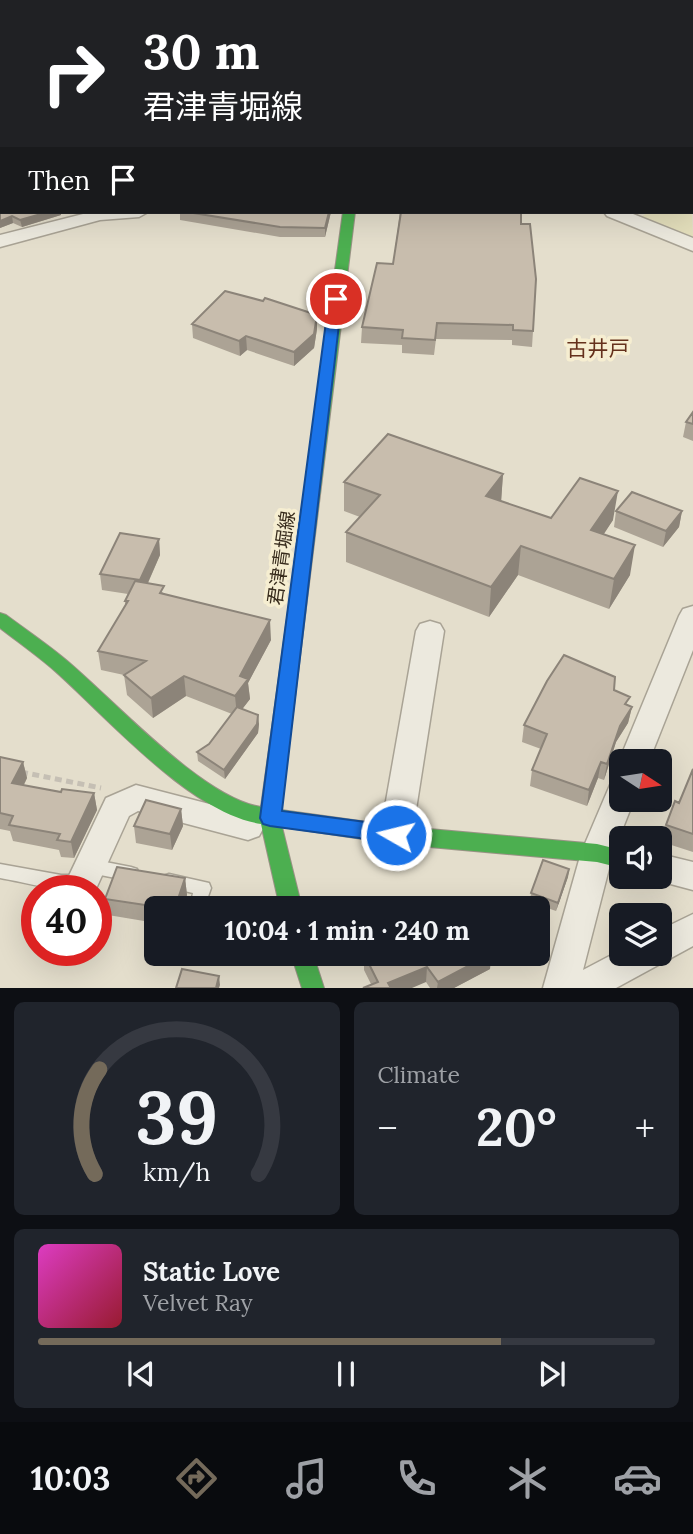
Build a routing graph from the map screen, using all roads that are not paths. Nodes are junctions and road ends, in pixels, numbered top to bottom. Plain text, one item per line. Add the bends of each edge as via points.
1 (113, 214) edge
2 (349, 214) edge
3 (618, 214) edge
4 (0, 241) edge
5 (693, 245) edge
6 (693, 616) edge
7 (0, 619) edge
8 (430, 631) dead end
9 (639, 749) edge
10 (272, 826) junction
11 (396, 835) junction
12 (609, 856) edge
13 (0, 871) edge
14 (672, 871) edge
15 (86, 874) junction
16 (693, 876) edge
17 (201, 896) edge
18 (288, 896) edge
19 (693, 929) edge
20 (672, 940) edge
21 (306, 966) edge
22 (624, 966) edge
23 (313, 988) edge
24 (561, 988) edge
25 (583, 988) edge

1 - 4 street
2 - 10 main road, 君津青堀線 via 278,740
3 - 5 street
6 - 9 street
7 - 10 main road via 59,664 193,785
8 - 11 street
10 - 11 main road
10 - 15 street via 136,798 117,807
10 - 18 main road, 君津青堀線
11 - 12 main road
12 - 24 street
13 - 15 lane via 61,882
14 - 16 street
15 - 17 lane via 204,888
19 - 20 street
21 - 23 main road
22 - 25 street

